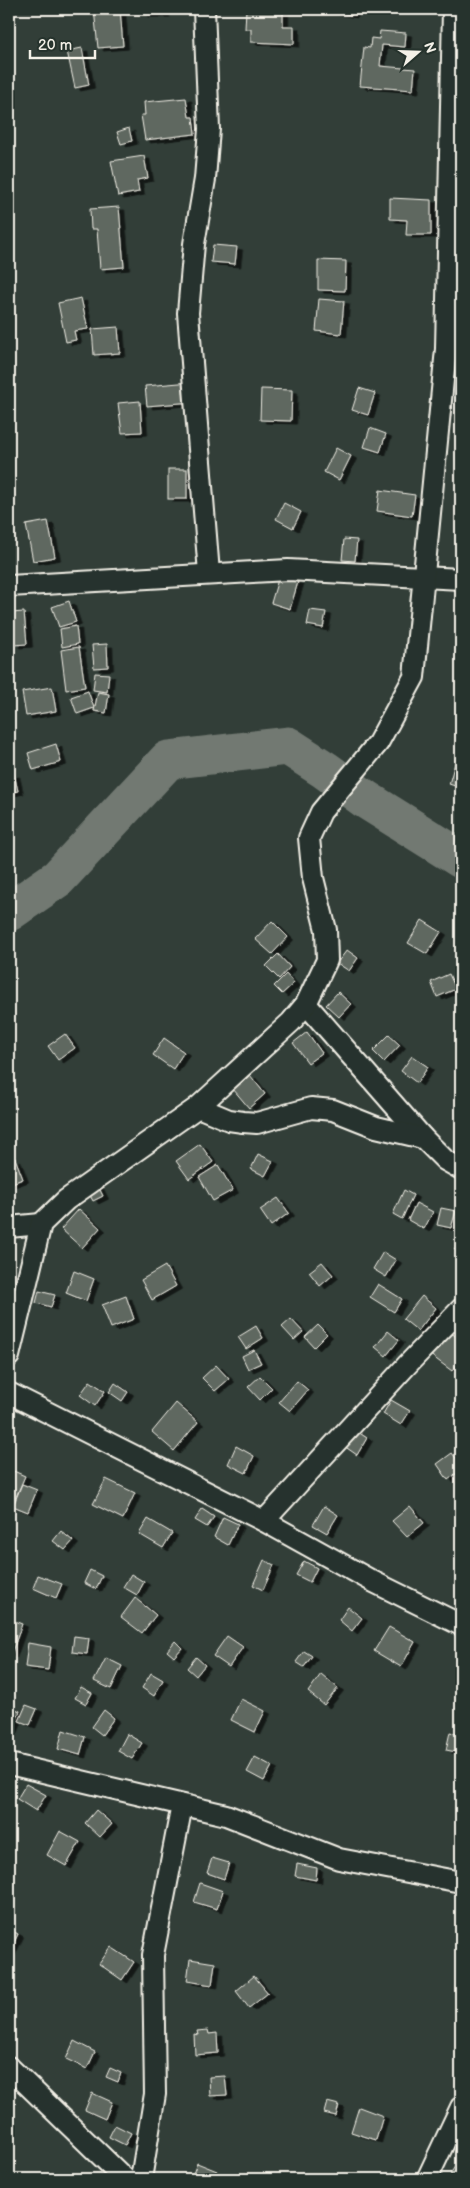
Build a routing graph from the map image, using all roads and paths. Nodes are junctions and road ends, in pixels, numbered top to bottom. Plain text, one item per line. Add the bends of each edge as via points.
1 (204, 9) edge
2 (453, 9) edge
3 (209, 573) junction
4 (423, 576) junction
5 (461, 579) edge
6 (9, 586) edge
7 (306, 1004) junction
8 (198, 1107) junction
9 (423, 1138) junction
10 (461, 1169) edge
11 (41, 1224) junction
12 (9, 1227) edge
13 (461, 1309) edge
14 (9, 1356) edge
15 (9, 1393) edge
16 (264, 1521) junction
17 (461, 1625) edge
18 (9, 1764) edge
19 (182, 1805) junction
20 (461, 1882) edge
21 (9, 2067) edge
22 (461, 2107) edge
23 (125, 2179) edge
24 (141, 2179) edge
25 (428, 2179) edge

1 - 3 street via 209,129 188,314
2 - 4 street via 446,349
3 - 4 street via 288,570
3 - 6 street
4 - 5 street
4 - 7 street via 414,676 378,743 321,812 309,838 313,878 326,930 327,960
7 - 8 street via 291,1022
7 - 9 street
8 - 9 street via 229,1120 243,1122 256,1122 311,1108 333,1110 376,1127
8 - 11 street via 66,1200
9 - 10 street via 446,1160
11 - 12 street
11 - 14 street
13 - 16 street
15 - 16 street
16 - 17 street via 374,1582
18 - 19 street
19 - 20 street via 226,1815 340,1859
19 - 24 street via 153,1955 155,2094
21 - 23 street
22 - 25 street

